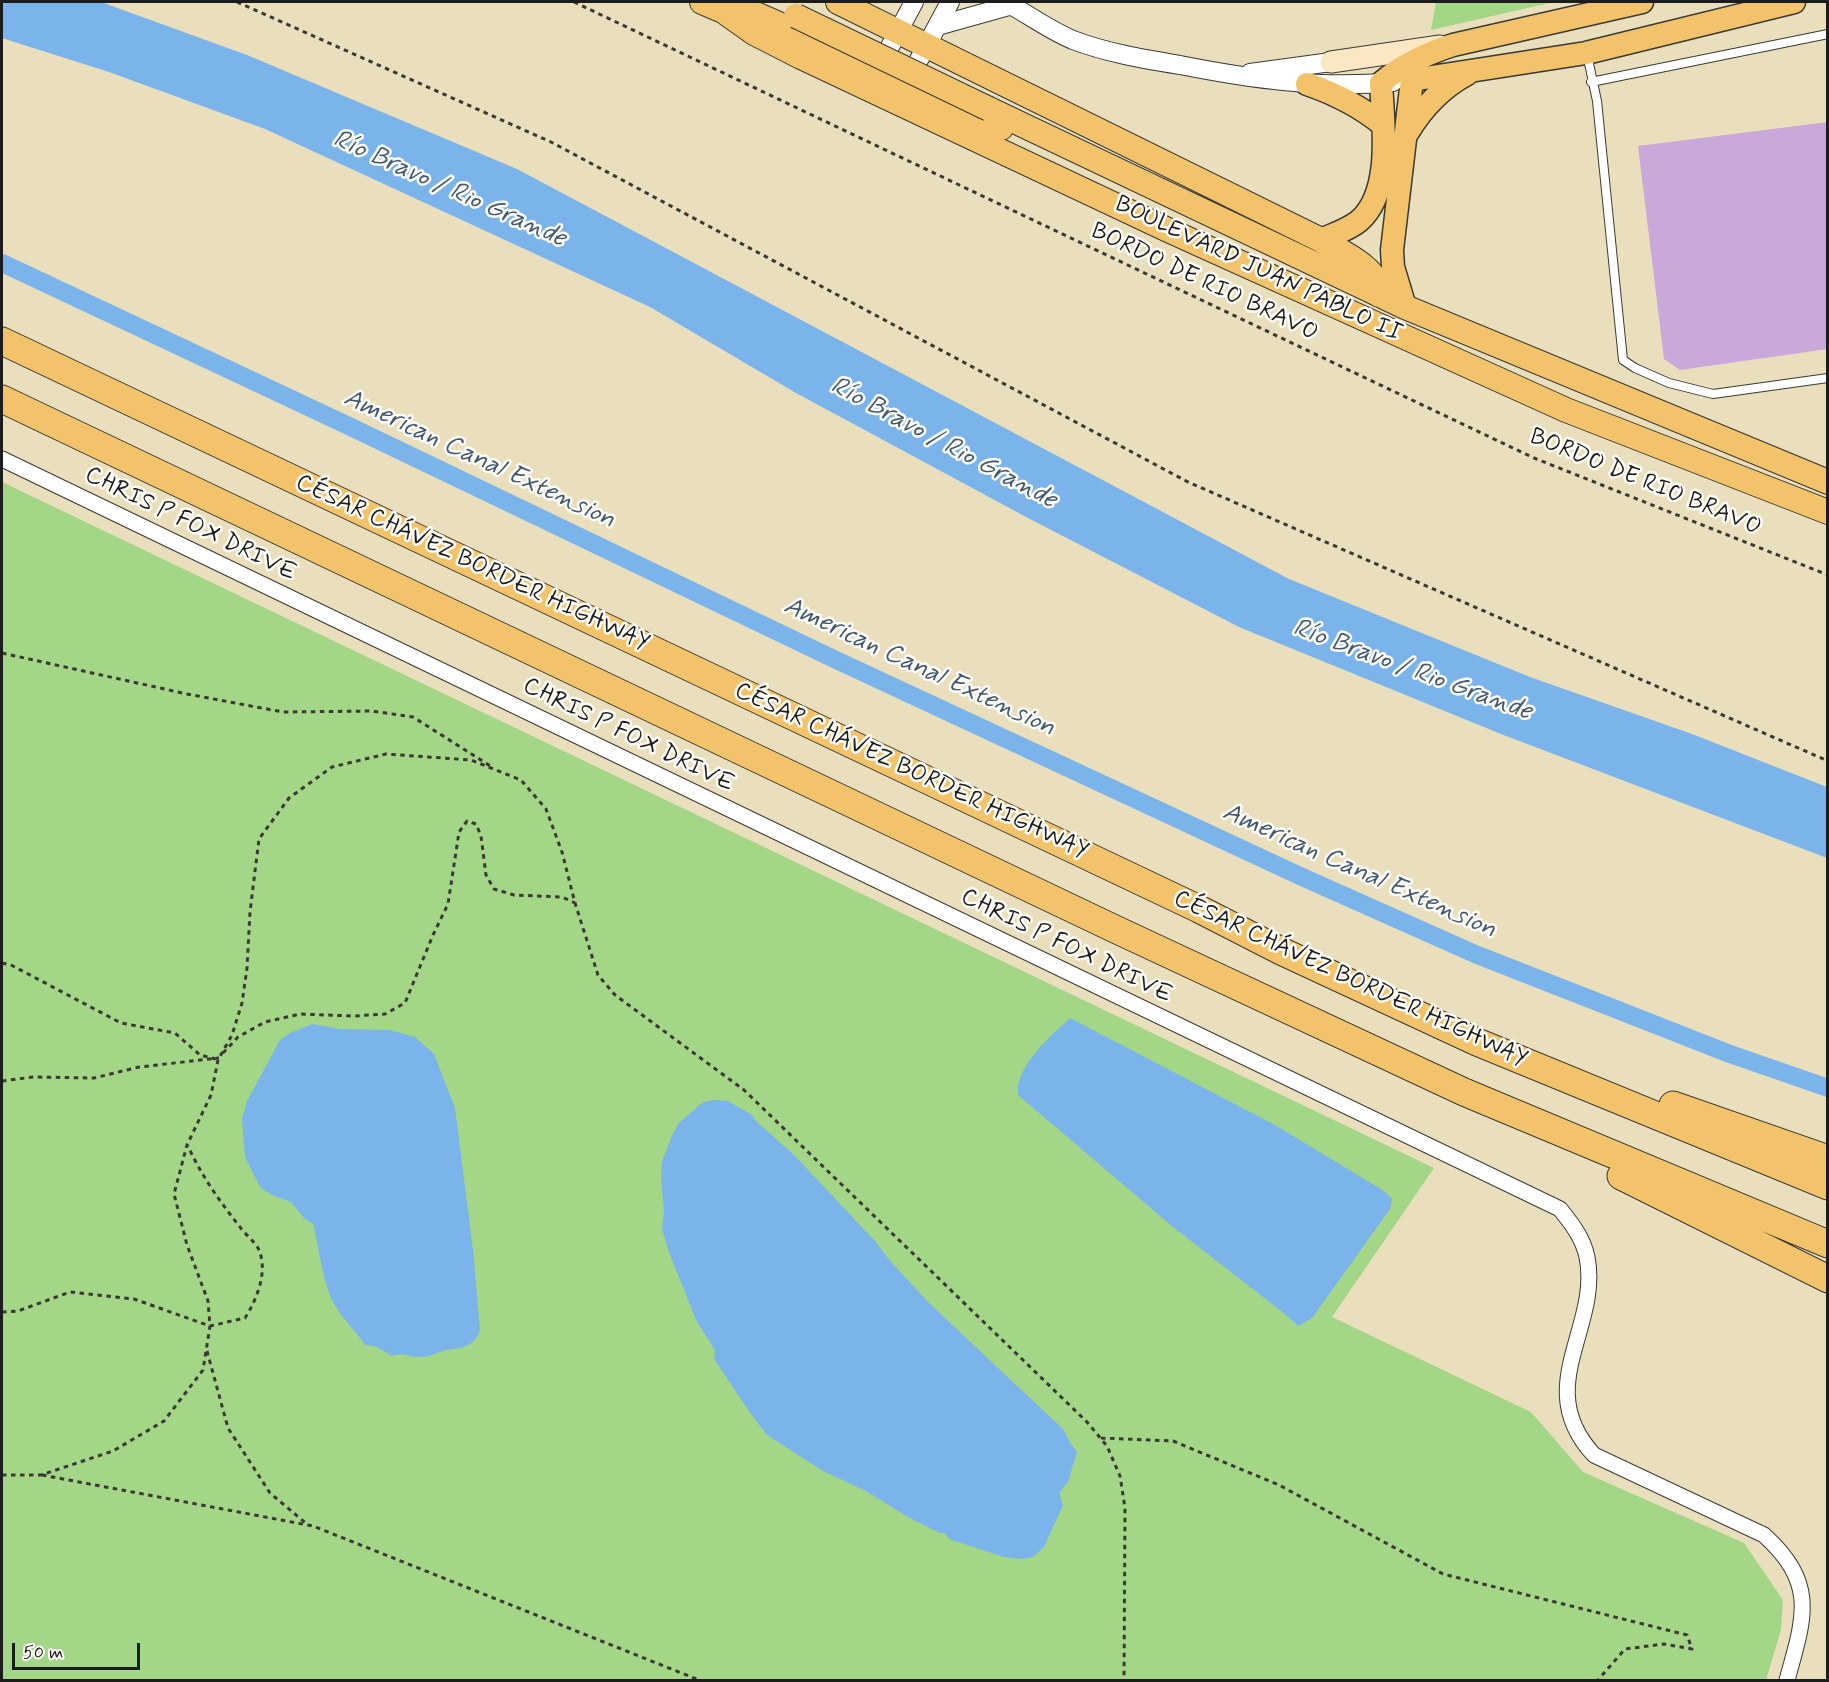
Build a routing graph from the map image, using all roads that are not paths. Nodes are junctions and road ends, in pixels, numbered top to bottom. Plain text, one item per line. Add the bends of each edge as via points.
1 (766, 2) edge
2 (914, 2) edge
3 (950, 2) edge
4 (1642, 2) edge
5 (1794, 2) edge
6 (841, 3) edge
7 (1009, 3) edge
8 (712, 7) edge
9 (898, 31) junction
10 (1827, 34) edge
11 (932, 36) junction
12 (824, 44) junction
13 (1453, 45) junction
14 (1586, 52) junction
15 (1331, 62) junction
16 (1478, 68) junction
17 (878, 69) junction
18 (987, 74) junction
19 (1237, 76) junction
20 (1395, 78) junction
21 (1591, 82) junction
22 (907, 83) junction
23 (1308, 84) junction
24 (967, 112) junction
25 (1383, 125) junction
26 (1406, 136) junction
27 (1168, 230) junction
28 (1322, 240) junction
29 (1379, 296) junction
30 (1405, 307) junction
31 (2, 341) edge
32 (1827, 378) edge
33 (2, 399) edge
34 (2, 459) edge
35 (1827, 482) edge
36 (1827, 512) edge
37 (1477, 1042) junction
38 (1464, 1092) junction
39 (1827, 1159) edge
40 (1827, 1186) edge
41 (1827, 1244) edge
42 (1827, 1279) edge
43 (1788, 1680) edge

1 - 29 highway, BOULEVARD JUAN PABLO II, bridge
2 - 9 street
3 - 11 street
4 - 13 main road
5 - 14 main road
6 - 9 highway
6 - 12 highway via 851,20 850,33 843,44
7 - 11 street
7 - 19 street via 1045,26 1090,46
8 - 12 highway via 758,15
8 - 27 highway, BOULEVARD JUAN PABLO II via 801,57
9 - 11 highway
9 - 17 street
10 - 21 lane
11 - 18 highway
11 - 22 street
12 - 17 highway
13 - 15 main road
13 - 20 main road via 1424,55
14 - 16 main road
14 - 21 lane
15 - 19 street
15 - 20 main road via 1362,64
16 - 20 main road
16 - 26 main road via 1443,89
17 - 22 highway
18 - 24 highway via 964,91 962,100
18 - 28 highway
19 - 23 street
20 - 23 street
20 - 25 main road
20 - 26 main road
21 - 32 lane via 1597,100 1623,360 1669,383 1713,394
22 - 24 highway
23 - 25 main road via 1340,96
24 - 27 highway via 1124,188
25 - 28 main road via 1383,164 1371,205 1350,228
26 - 30 main road via 1392,250
27 - 36 highway, BOULEVARD JUAN PABLO II via 1566,410
28 - 29 highway via 1373,274
29 - 30 highway, BOULEVARD JUAN PABLO II
30 - 35 highway, BOULEVARD JUAN PABLO II
31 - 37 highway, CÉSAR CHÁVEZ BORDER HIGHWAY
33 - 38 highway
34 - 43 street, CHRIS P FOX DRIVE via 1560,1209 1582,1240 1589,1274 1588,1293 1568,1368 1574,1428 1594,1455 1764,1535 1779,1549 1791,1565 1802,1596 1801,1630
37 - 39 highway via 1585,1074
37 - 40 highway, CÉSAR CHÁVEZ BORDER HIGHWAY
38 - 41 highway
38 - 42 highway via 1583,1157

